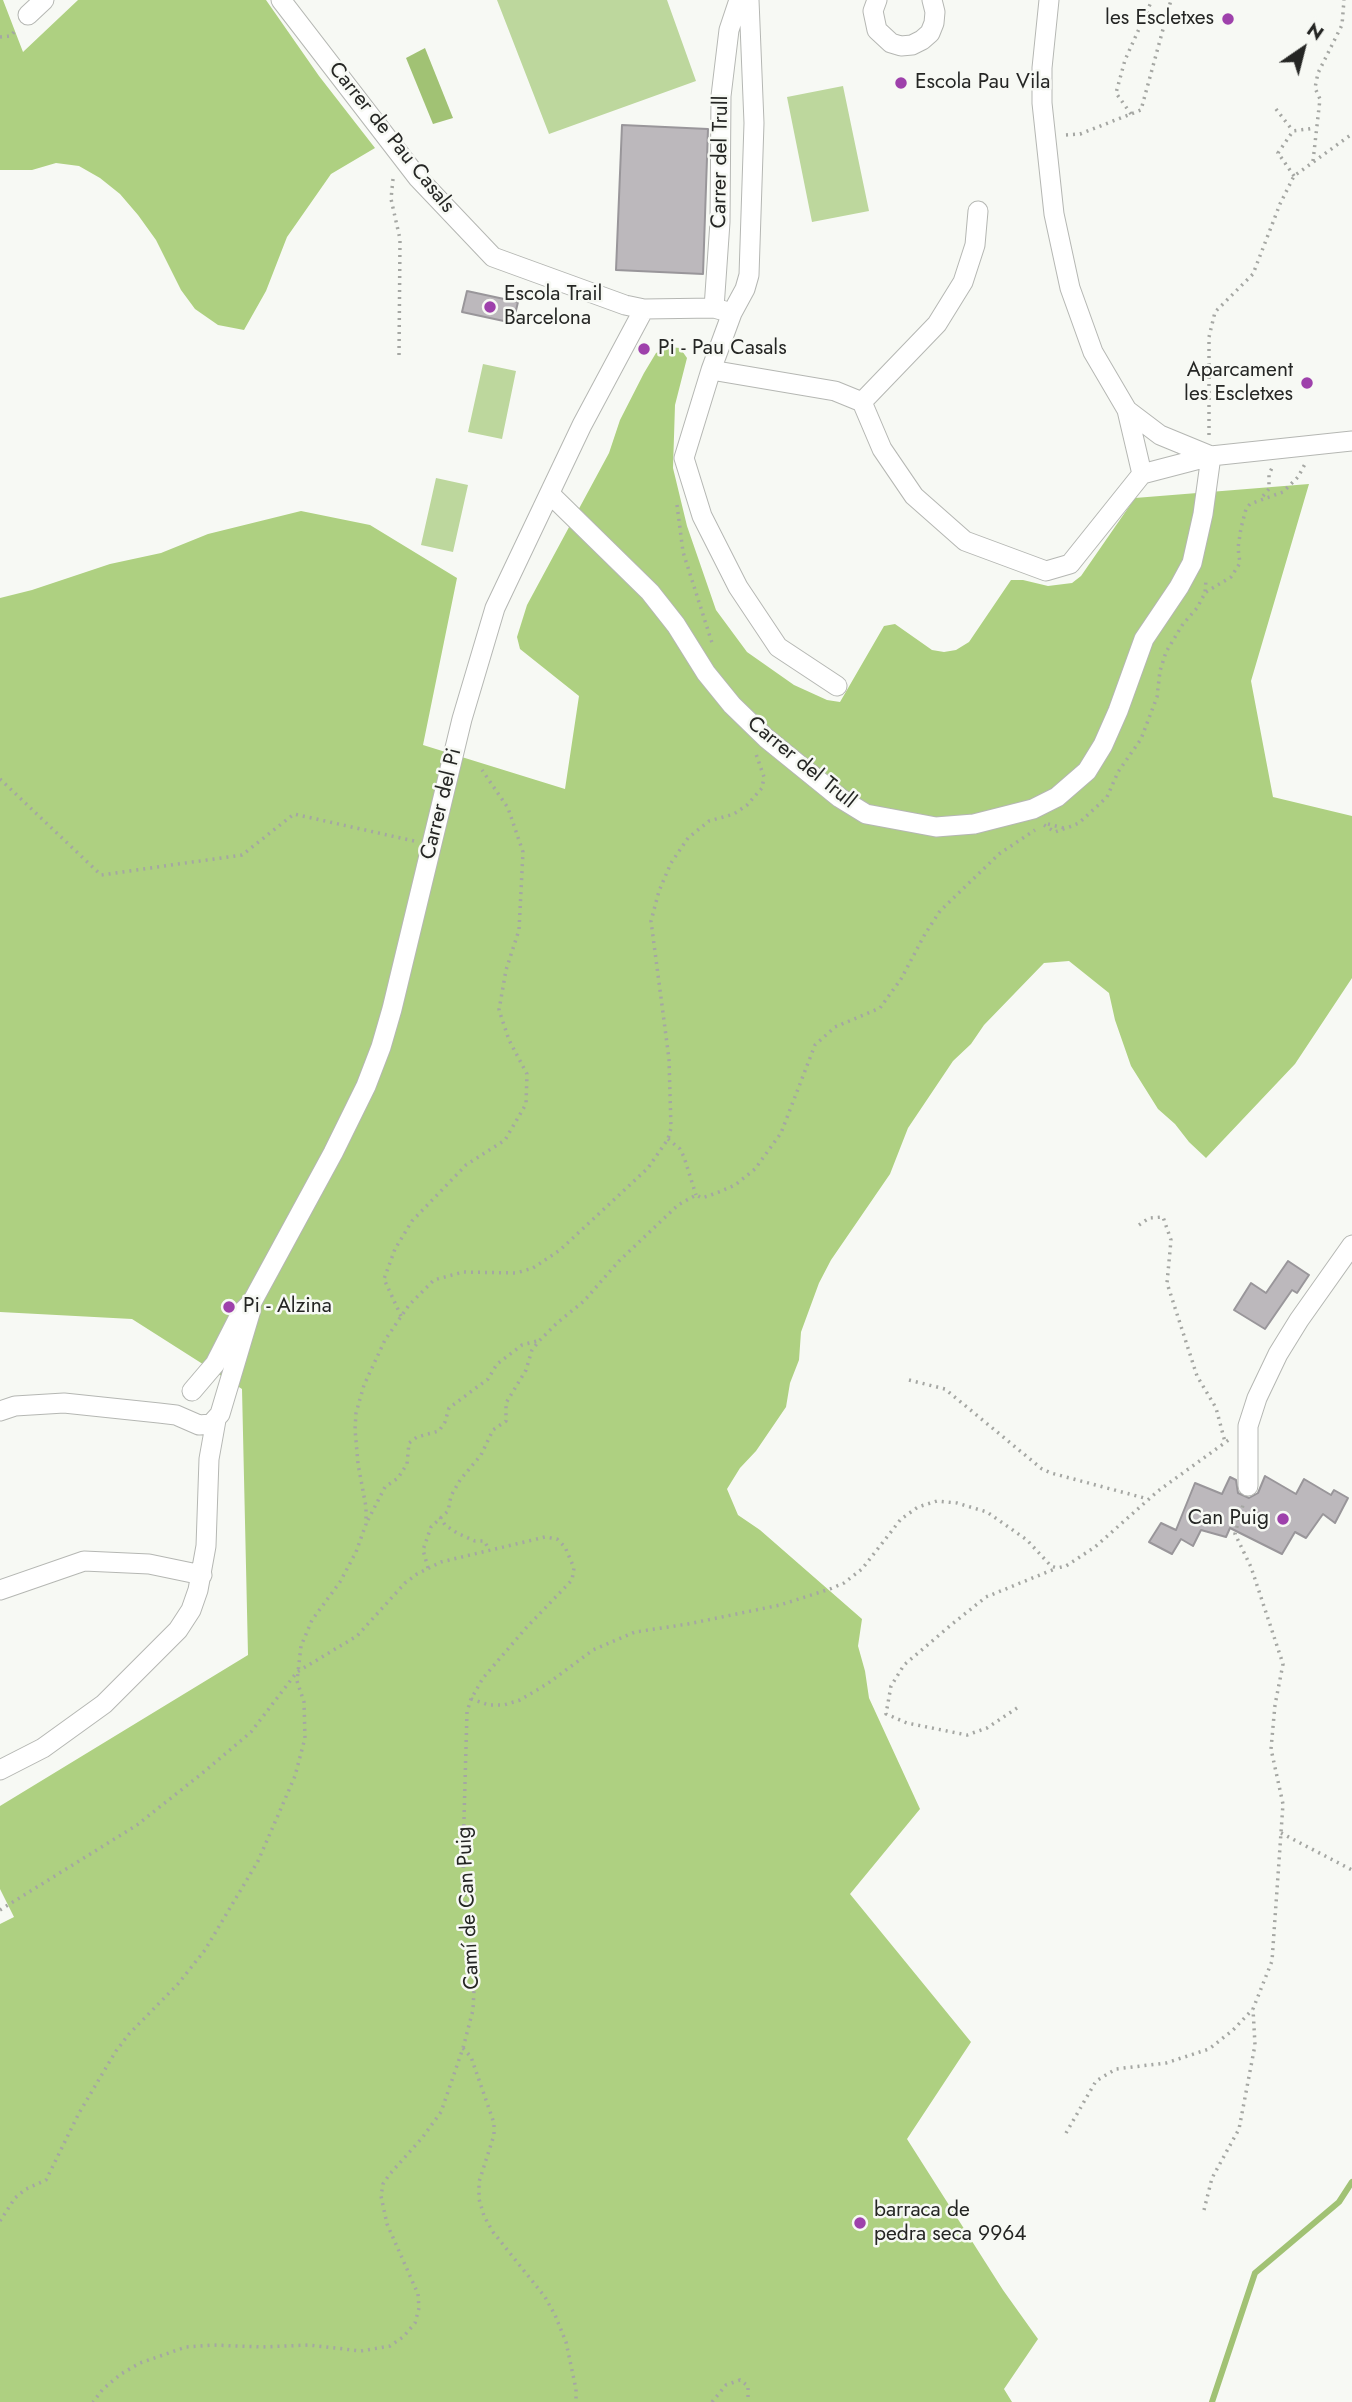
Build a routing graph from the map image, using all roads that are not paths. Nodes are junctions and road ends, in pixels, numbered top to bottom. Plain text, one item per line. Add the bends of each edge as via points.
1 (44, 0) edge
2 (281, 0) edge
3 (739, 0) edge
4 (748, 0) edge
5 (877, 0) edge
6 (932, 0) edge
7 (1049, 0) edge
8 (28, 15) dead end
9 (978, 211) dead end
10 (644, 309) junction
11 (723, 311) junction
12 (711, 370) junction
13 (862, 402) junction
14 (1127, 410) junction
15 (1352, 441) edge
16 (1211, 456) junction
17 (1142, 474) junction
18 (551, 495) junction
19 (837, 686) dead end
20 (1352, 1245) edge
21 (252, 1302) junction
22 (190, 1393) junction
23 (0, 1411) edge
24 (159, 1413) junction
25 (219, 1414) junction
26 (192, 1422) junction
27 (209, 1459) junction
28 (1248, 1478) road end
29 (202, 1575) junction
30 (0, 1590) edge
31 (0, 1770) edge

1 - 8 street
2 - 10 street, Carrer de Pau Casals via 418,178 493,257
3 - 11 street, Carrer del Trull via 721,96
4 - 11 street, Carrer del Trull via 754,123 751,260 745,289
5 - 6 street via 873,11 877,30 901,46 912,45 930,33 935,12
7 - 14 street via 1042,68 1054,214 1070,288 1093,352
9 - 13 street via 975,245 964,282 937,324
10 - 11 street, Carrer de Pau Casals
10 - 18 street, Carrer del Pi via 582,425
11 - 12 street, Carrer del Trull
12 - 13 street via 835,391
12 - 19 street, Carrer del Trull via 684,458 702,516 738,587 778,647
13 - 17 street via 882,449 914,496 965,541 1046,571 1070,564
14 - 16 street via 1160,435
14 - 17 street
15 - 16 street
16 - 17 street
16 - 18 street, Carrer del Trull via 1203,514 1187,573 1144,639 1118,711 1087,771 1057,797 1033,809 974,824 936,827 866,814 753,726 706,673 650,592
18 - 21 street, Carrer del Pi via 488,629 381,1047 333,1153
20 - 28 street via 1299,1320 1257,1398 1248,1426
21 - 22 street, Carrer del Pi via 241,1313 215,1364
21 - 25 street, Carrer del Pi
22 - 24 street, Carrer del Pi
22 - 25 street via 203,1388 215,1392 221,1402
22 - 26 street via 184,1407
23 - 24 street via 64,1403
24 - 26 street
25 - 26 street via 205,1425
25 - 27 street, Carrer del Pi
26 - 27 street via 206,1440
27 - 29 street
29 - 30 street via 149,1563 84,1560
29 - 31 street via 191,1610 146,1665 74,1727

